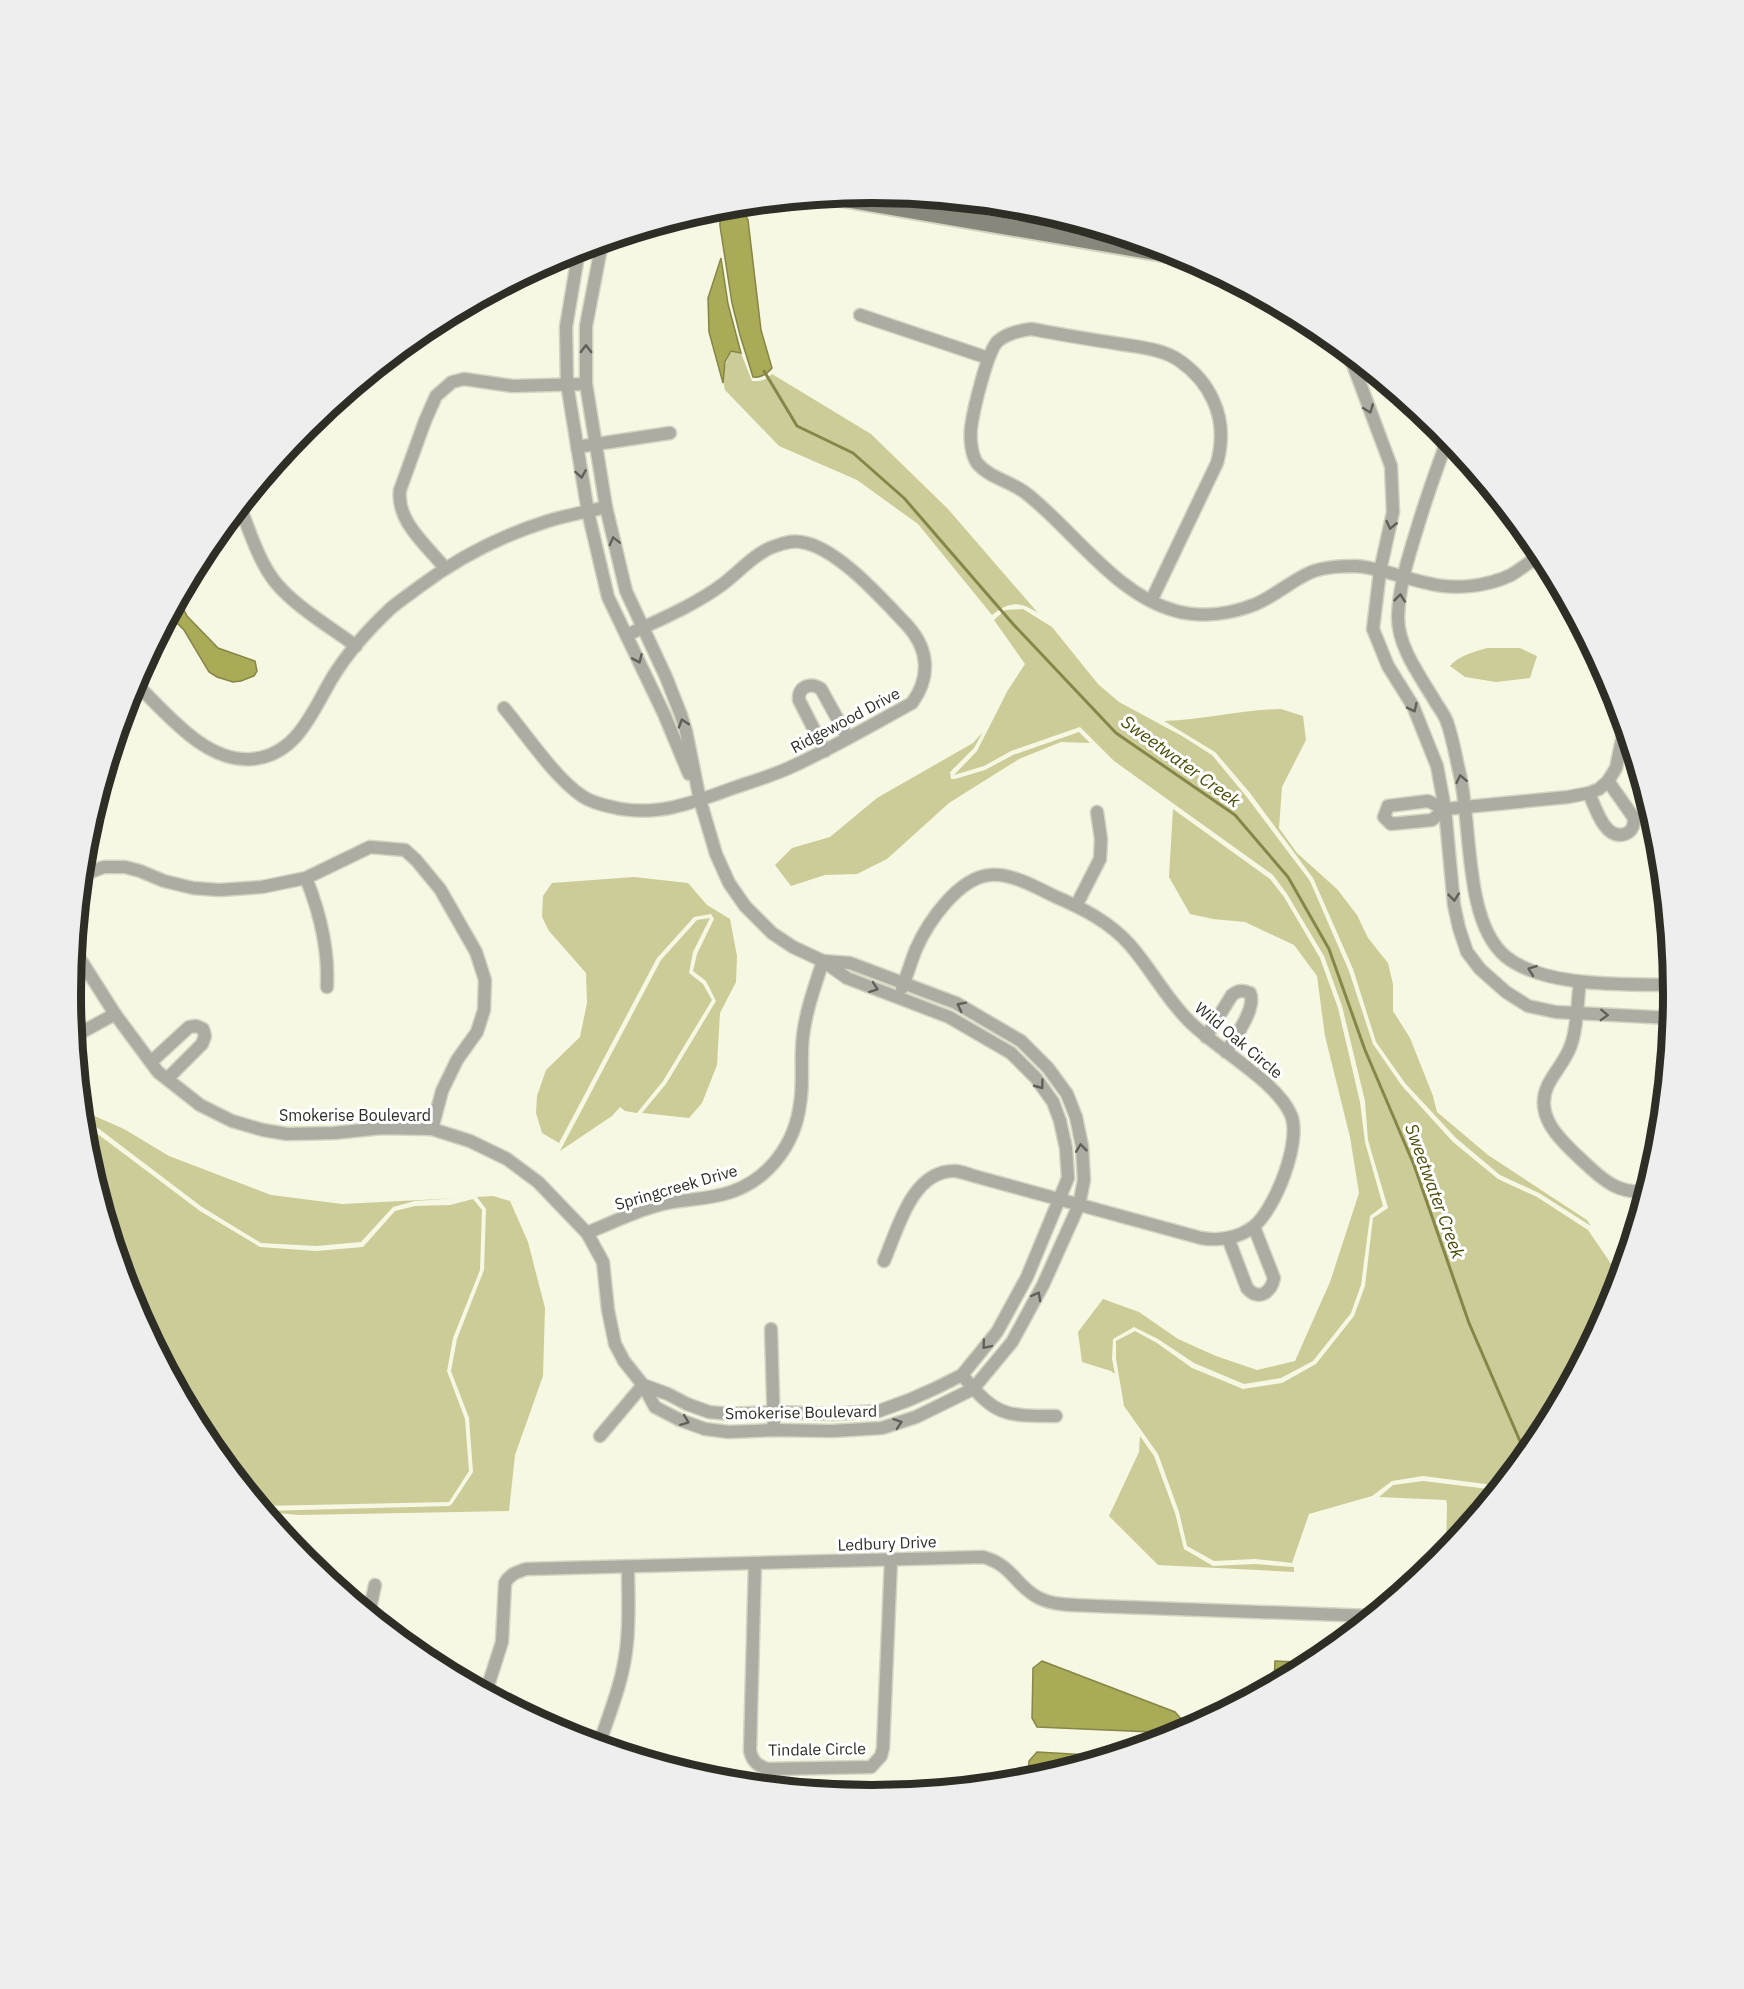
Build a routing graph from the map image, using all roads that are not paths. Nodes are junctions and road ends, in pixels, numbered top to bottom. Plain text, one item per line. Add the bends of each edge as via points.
1 (870, 203) edge
2 (1136, 249) edge
3 (600, 252) edge
4 (579, 260) edge
5 (860, 315) dead end
6 (988, 358) junction
7 (1354, 367) edge
8 (567, 384) junction
9 (586, 384) junction
10 (670, 433) dead end
11 (595, 444) junction
12 (577, 447) junction
13 (1444, 449) edge
14 (606, 507) junction
15 (588, 512) junction
16 (243, 514) edge
17 (1533, 560) edge
18 (445, 568) junction
19 (1380, 571) junction
20 (1402, 575) junction
21 (1151, 601) junction
22 (644, 627) junction
23 (627, 635) junction
24 (356, 646) junction
25 (142, 690) edge
26 (504, 708) dead end
27 (848, 738) junction
28 (1622, 742) edge
29 (825, 751) junction
30 (1608, 781) junction
31 (1589, 793) junction
32 (700, 800) junction
33 (1466, 807) junction
34 (1445, 809) junction
35 (1097, 812) dead end
36 (91, 872) edge
37 (306, 878) junction
38 (1076, 906) junction
39 (82, 962) edge
40 (823, 962) junction
41 (904, 982) junction
42 (1580, 982) junction
43 (1663, 985) edge
44 (327, 987) dead end
45 (898, 997) junction
46 (115, 1014) junction
47 (1576, 1014) junction
48 (1662, 1018) edge
49 (82, 1032) edge
50 (1206, 1037) junction
51 (1021, 1041) junction
52 (1226, 1052) junction
53 (1011, 1053) junction
54 (151, 1062) junction
55 (166, 1079) junction
56 (432, 1129) junction
57 (1638, 1192) edge
58 (1060, 1200) junction
59 (1079, 1205) junction
60 (1254, 1227) junction
61 (587, 1233) junction
62 (1228, 1238) junction
63 (884, 1261) dead end
64 (771, 1329) dead end
65 (962, 1375) junction
66 (642, 1385) junction
67 (973, 1389) junction
68 (773, 1413) junction
69 (1056, 1416) dead end
70 (774, 1430) junction
71 (600, 1436) dead end
72 (891, 1560) junction
73 (755, 1563) junction
74 (628, 1567) junction
75 (375, 1585) dead end
76 (371, 1606) edge
77 (1361, 1617) edge
78 (488, 1686) edge
79 (601, 1738) edge

1 - 2 main road
9 -> 3 street via 586,326
4 - 8 street via 566,327
5 - 6 street
6 - 21 street via 971,427 973,454 978,464 1024,491 1128,588
6 - 21 street via 996,342 1014,332 1031,329 1158,351 1179,360 1197,375 1210,394 1221,428 1217,463
7 -> 19 street via 1391,466 1393,512
8 - 9 street
8 - 12 street
8 - 18 street via 513,386 464,379 452,382 436,396 398,500 408,524
9 - 11 street
10 - 11 street
11 - 12 street
11 - 14 street
12 -> 15 street
13 - 20 street
14 - 15 street
22 -> 14 street via 626,591
15 - 18 street via 549,520 509,535
15 - 23 street via 608,597
16 - 24 street via 275,582
17 - 20 street via 1511,575 1484,584 1454,587 1427,584
18 - 24 street via 391,608
19 - 20 street
19 - 21 street via 1357,566 1309,573 1255,604 1210,615 1176,611
19 -> 34 street via 1373,629 1388,666 1413,706 1437,766
33 -> 20 street via 1447,722 1403,645 1398,618
22 - 23 street, Ridgewood Drive
22 - 27 street, Ridgewood Drive via 697,600 771,548 800,541 816,545 834,555 880,596 910,629 925,661 926,676 912,703
32 -> 22 street via 681,715
23 -> 32 street
24 - 25 street via 292,741 277,753 252,759 232,758 212,750 171,720
26 - 32 street, Ridgewood Drive via 564,782 583,797 598,804 645,812
27 - 29 street, Ridgewood Drive
27 - 29 street via 821,689 808,685 799,694 800,700
28 - 30 street via 1616,768
29 - 32 street, Ridgewood Drive
30 - 31 street
30 - 31 street via 1634,818 1630,832 1622,835 1604,825
31 - 33 street
32 - 40 street, Smokerise Boulevard via 716,854 745,906 772,933
33 - 34 street
42 -> 33 street via 1524,967 1506,957 1492,940 1474,892
34 -> 47 street via 1454,905 1467,952 1506,992 1528,1005
35 - 38 street via 1100,859
36 - 37 street via 125,867 164,881 219,890
37 - 44 street via 322,924
37 - 56 street via 370,847 405,850 440,889 476,952 484,980 484,1010 477,1032 442,1091
38 - 41 street, Wild Oak Circle via 1019,879 990,874 972,881 943,905 915,951
38 - 50 street, Wild Oak Circle via 1099,918 1129,944 1164,992
39 - 46 street, Smokerise Boulevard
40 - 41 street, Smokerise Boulevard via 850,963
40 -> 45 street, Smokerise Boulevard via 847,978
40 - 61 street, Springcreek Drive via 803,1037 797,1120 790,1140 771,1168 730,1193 666,1204
41 - 45 street, Wild Oak Circle
51 -> 41 street, Smokerise Boulevard via 956,1003
42 - 43 street
42 - 47 street
45 - 53 street, Smokerise Boulevard via 949,1017
46 - 49 street
46 - 54 street, Smokerise Boulevard
47 -> 48 street
47 - 57 street via 1566,1058 1544,1097 1548,1122 1602,1179 1617,1189
50 - 52 street, Wild Oak Circle
50 - 52 street via 1232,995 1244,990 1250,993 1252,1008
51 - 53 street
59 -> 51 street, Smokerise Boulevard via 1084,1180 1076,1117 1067,1094
52 - 60 street, Wild Oak Circle via 1285,1101 1293,1118 1289,1164 1269,1209
53 -> 58 street, Smokerise Boulevard via 1036,1078 1053,1102 1060,1122 1068,1178
54 - 55 street, Smokerise Boulevard
54 - 55 street via 182,1031 196,1026 203,1029 201,1044
55 - 56 street, Smokerise Boulevard via 200,1105 263,1130 299,1134
56 - 61 street, Smokerise Boulevard via 507,1159 538,1182
58 - 59 street
58 - 63 street via 957,1171 943,1172 923,1182 911,1197
58 -> 65 street, Smokerise Boulevard via 1027,1277 997,1332
59 - 62 street via 1201,1238
67 -> 59 street, Smokerise Boulevard via 1012,1342
60 - 62 street
60 - 62 street via 1274,1278 1267,1293 1251,1293 1247,1288
61 - 66 street, Smokerise Boulevard via 603,1262 615,1344
64 - 68 street
65 - 67 street
65 - 68 street, Smokerise Boulevard via 879,1411
66 - 68 street, Smokerise Boulevard via 709,1412
66 -> 70 street, Smokerise Boulevard via 655,1407 705,1429
66 - 71 street
67 - 69 street via 1011,1415
70 -> 67 street, Smokerise Boulevard via 882,1428 916,1417
68 - 70 street
72 - 73 street, Ledbury Drive
72 - 73 street, Tindale Circle via 883,1748 871,1767 767,1769 753,1760 750,1751
72 - 77 street, Ledbury Drive via 991,1559 1007,1568 1032,1594 1058,1603
73 - 74 street, Ledbury Drive
74 - 78 street, Ledbury Drive via 526,1569 508,1577 502,1642
74 - 79 street via 626,1653
75 - 76 street

